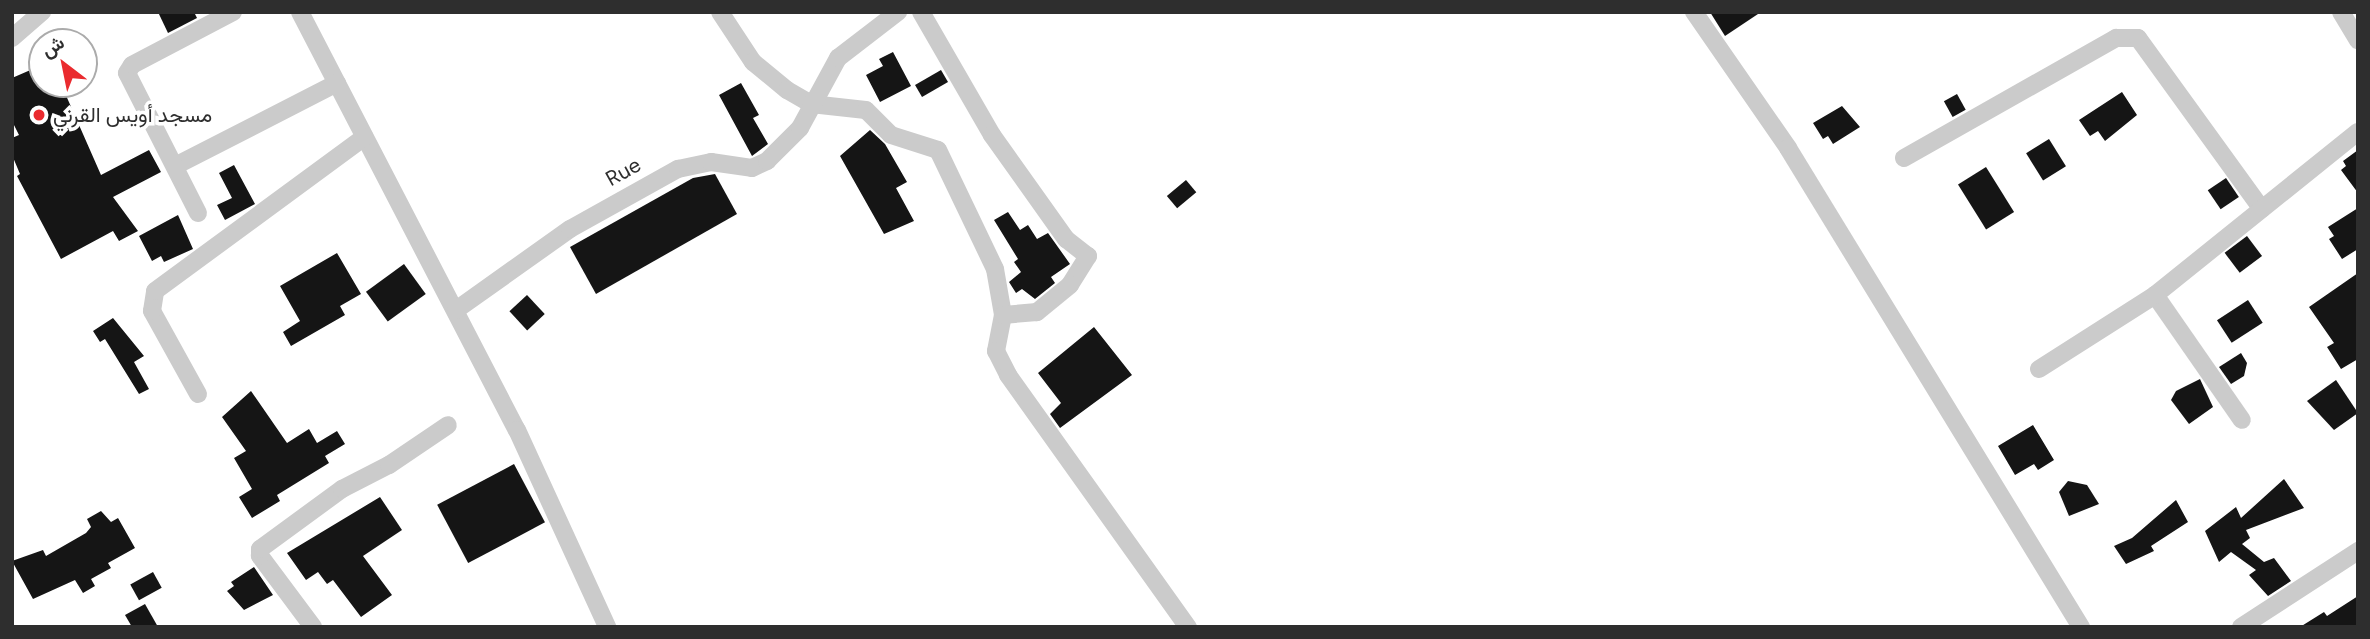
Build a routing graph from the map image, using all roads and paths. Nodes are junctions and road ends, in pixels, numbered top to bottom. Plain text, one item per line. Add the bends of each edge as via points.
1 (233, 12) edge
2 (300, 12) edge
3 (720, 12) edge
4 (898, 12) edge
5 (921, 12) edge
6 (1694, 12) edge
7 (2341, 12) edge
8 (38, 14) edge
9 (12, 38) edge
10 (2358, 40) edge
11 (337, 83) junction
12 (811, 104) junction
13 (2358, 132) edge
14 (365, 137) junction
15 (1904, 158) dead end
16 (175, 166) junction
17 (2262, 209) junction
18 (198, 214) dead end
19 (2155, 295) junction
20 (456, 310) junction
21 (1003, 315) junction
22 (2039, 369) dead end
23 (198, 394) dead end
24 (2242, 420) dead end
25 (447, 425) dead end
26 (2358, 551) edge
27 (2244, 626) edge
28 (313, 627) edge
29 (607, 627) edge
30 (1188, 627) edge
31 (2081, 627) edge

1 - 16 street via 128,69 128,78
2 - 11 street
3 - 12 street via 753,62
4 - 12 street, Rue via 838,58
5 - 21 street via 992,135 1066,239 1088,256 1070,285 1037,312
6 - 31 street via 1788,148
7 - 10 street
8 - 9 street
11 - 14 street
11 - 16 street
12 - 20 street, Rue via 800,128 767,161 752,167 711,162 678,169 569,229
12 - 21 street via 866,110 891,135 938,150 995,269
13 - 17 street
14 - 20 street
14 - 23 street via 155,291 152,311
15 - 17 street via 2116,38 2138,38
16 - 18 street
17 - 19 street
19 - 22 street
19 - 24 street
20 - 29 street
21 - 30 street via 996,351 1008,375
25 - 28 street via 389,465 342,489 260,549 260,556
26 - 27 street

